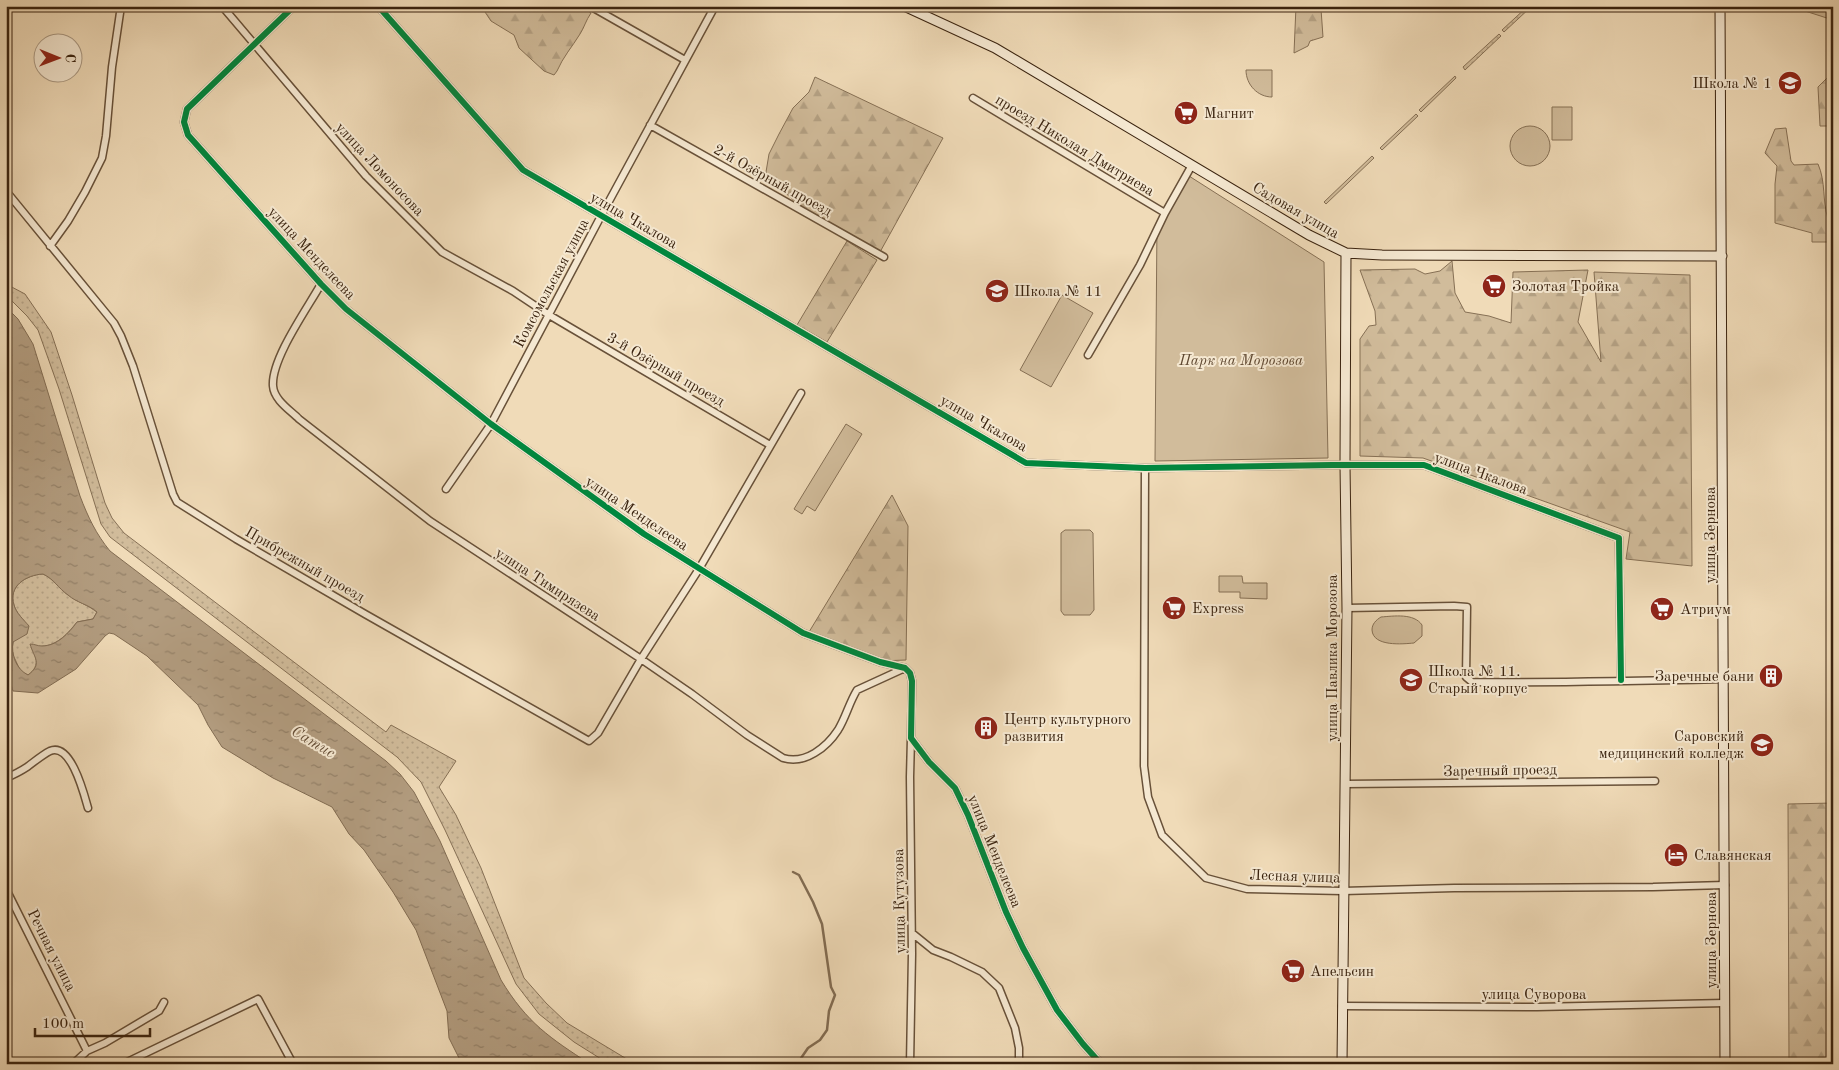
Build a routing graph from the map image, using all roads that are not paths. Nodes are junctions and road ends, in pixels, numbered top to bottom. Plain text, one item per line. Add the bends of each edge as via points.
1 (121, 6) edge
2 (222, 6) edge
3 (294, 6) edge
4 (378, 6) edge
5 (590, 6) edge
6 (715, 6) edge
7 (904, 6) edge
8 (1720, 6) edge
9 (255, 44) junction
10 (685, 60) junction
11 (973, 98) dead end
12 (650, 125) junction
13 (1192, 165) junction
14 (6, 191) edge
15 (1165, 213) junction
16 (601, 216) junction
17 (50, 246) junction
18 (1346, 253) junction
19 (1722, 256) junction
20 (884, 257) dead end
21 (321, 284) junction
22 (549, 315) junction
23 (1088, 355) dead end
24 (801, 392) dead end
25 (490, 424) junction
26 (770, 445) junction
27 (1345, 464) junction
28 (1145, 468) junction
29 (446, 489) dead end
30 (699, 569) junction
31 (1347, 608) junction
32 (641, 659) junction
33 (906, 668) junction
34 (1724, 679) junction
35 (1621, 680) junction
36 (911, 738) junction
37 (6, 778) edge
38 (1655, 781) dead end
39 (1345, 784) junction
40 (88, 808) dead end
41 (1725, 884) junction
42 (6, 888) edge
43 (1344, 891) junction
44 (912, 933) junction
45 (164, 1002) dead end
46 (1725, 1003) junction
47 (1342, 1006) junction
48 (87, 1050) junction
49 (73, 1064) edge
50 (123, 1064) edge
51 (293, 1064) edge
52 (910, 1064) edge
53 (1019, 1064) edge
54 (1101, 1064) edge
55 (1342, 1064) edge
56 (1725, 1064) edge

1 - 17 street via 102,158 85,192
2 - 9 street, улица Ломоносова
3 - 9 street, улица Менделеева
4 - 16 street, улица Чкалова via 523,170
5 - 10 street
6 - 10 street, Комсомольская улица
7 - 13 street, Садовая улица via 994,48
8 - 19 street, улица Зернова
9 - 21 street, улица Менделеева via 187,109 184,122 188,136
9 - 22 street, улица Ломоносова via 366,176 442,252
10 - 12 street, Комсомольская улица
11 - 15 street, проезд Николая Дмитриева
12 - 16 street, Комсомольская улица
12 - 20 street, 2-й Озёрный проезд
13 - 15 street
13 - 18 street, Садовая улица
14 - 17 street, Прибрежный проезд
15 - 23 street via 1140,265
16 - 22 street, Комсомольская улица
16 - 28 street, улица Чкалова via 1026,463
17 - 32 street, Прибрежный проезд via 122,336 173,494 182,506 589,741 598,733
18 - 19 street, Садовая улица
18 - 27 street, улица Павлика Морозова
19 - 34 street, улица Зернова
21 - 25 street, улица Менделеева via 346,309
21 - 32 street, улица Тимирязева via 277,360 273,386 279,400 430,521
22 - 25 street, Комсомольская улица
22 - 26 street, 3-й Озёрный проезд
24 - 26 street
25 - 29 street, Комсомольская улица
25 - 30 street, улица Менделеева via 603,506
26 - 30 street
27 - 28 street, улица Чкалова
27 - 31 street, улица Павлика Морозова
27 - 35 street, улица Чкалова via 1424,465 1619,538
28 - 43 street, Лесная улица via 1144,766 1148,797 1162,834 1206,878 1247,889
30 - 32 street
30 - 33 street, улица Менделеева via 803,633 880,662
31 - 35 street via 1467,607 1466,677 1472,682 1588,683
31 - 39 street, улица Павлика Морозова
32 - 33 street, улица Тимирязева via 747,735 789,760 811,756 820,750 838,730 857,690
33 - 36 street via 912,681
34 - 35 street
34 - 41 street, улица Зернова
36 - 44 street, улица Кутузова
36 - 54 street, улица Менделеева via 928,762 955,788 1024,948 1057,1010
37 - 40 street via 57,750 63,753 79,776
38 - 39 street, Заречный проезд
39 - 43 street, улица Павлика Морозова
41 - 43 street, Лесная улица
41 - 46 street, улица Зернова
42 - 48 street, Речная улица
43 - 47 street, улица Павлика Морозова
44 - 52 street, улица Кутузова
44 - 53 street via 933,950 982,972 999,988 1015,1028
45 - 48 street via 159,1010 105,1043
46 - 47 street, улица Суворова via 1546,1007
46 - 56 street, улица Зернова
47 - 55 street, улица Павлика Морозова
48 - 49 street
50 - 51 street via 258,999

